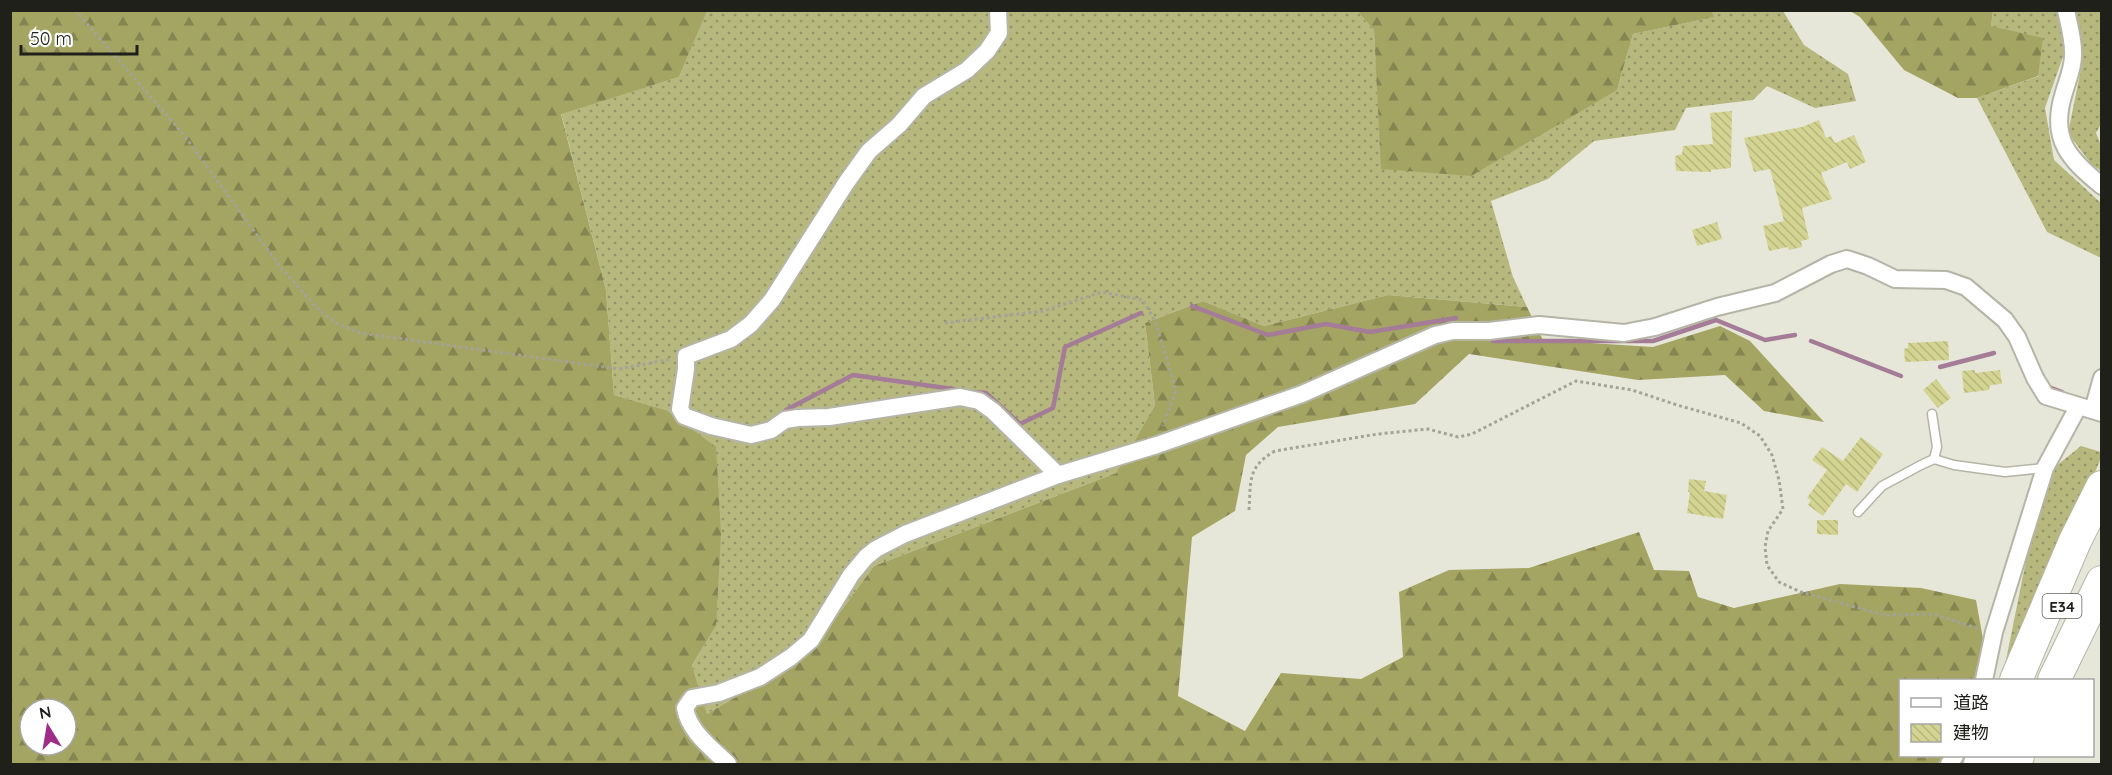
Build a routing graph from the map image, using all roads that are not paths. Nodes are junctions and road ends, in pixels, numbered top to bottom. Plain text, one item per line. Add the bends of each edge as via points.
1 (998, 10) edge
2 (2066, 10) edge
3 (2102, 186) edge
4 (2102, 378) edge
5 (2091, 410) edge
6 (1932, 414) dead end
7 (1934, 459) junction
8 (2045, 468) junction
9 (1058, 475) junction
10 (2102, 487) edge
11 (1858, 512) dead end
12 (2102, 531) edge
13 (2102, 582) edge
14 (1984, 679) edge
15 (2017, 679) edge
16 (2024, 679) edge
17 (2055, 679) edge
18 (728, 765) edge

1 - 9 street via 999,33 987,51 967,70 924,96 869,151 772,300 752,324 731,339 686,356 680,409 684,416 711,426 751,435 771,430 785,420 960,397 979,401 1007,422
2 - 3 street via 2073,57 2059,108 2059,130 2067,153
4 - 5 street
5 - 8 street
5 - 9 street via 2046,396 2005,320 1966,287 1946,280 1895,279 1847,259 1775,293 1624,333 1539,325 1435,334 1302,394
6 - 7 lane via 1937,447
7 - 8 lane via 2005,472
7 - 11 lane via 1882,486
8 - 14 street via 1994,632
9 - 18 street via 876,549 851,575 811,640 791,657 760,677 719,693 692,698 685,708 686,716 697,734
10 - 15 highway
12 - 16 highway, E34
13 - 17 highway, E34

